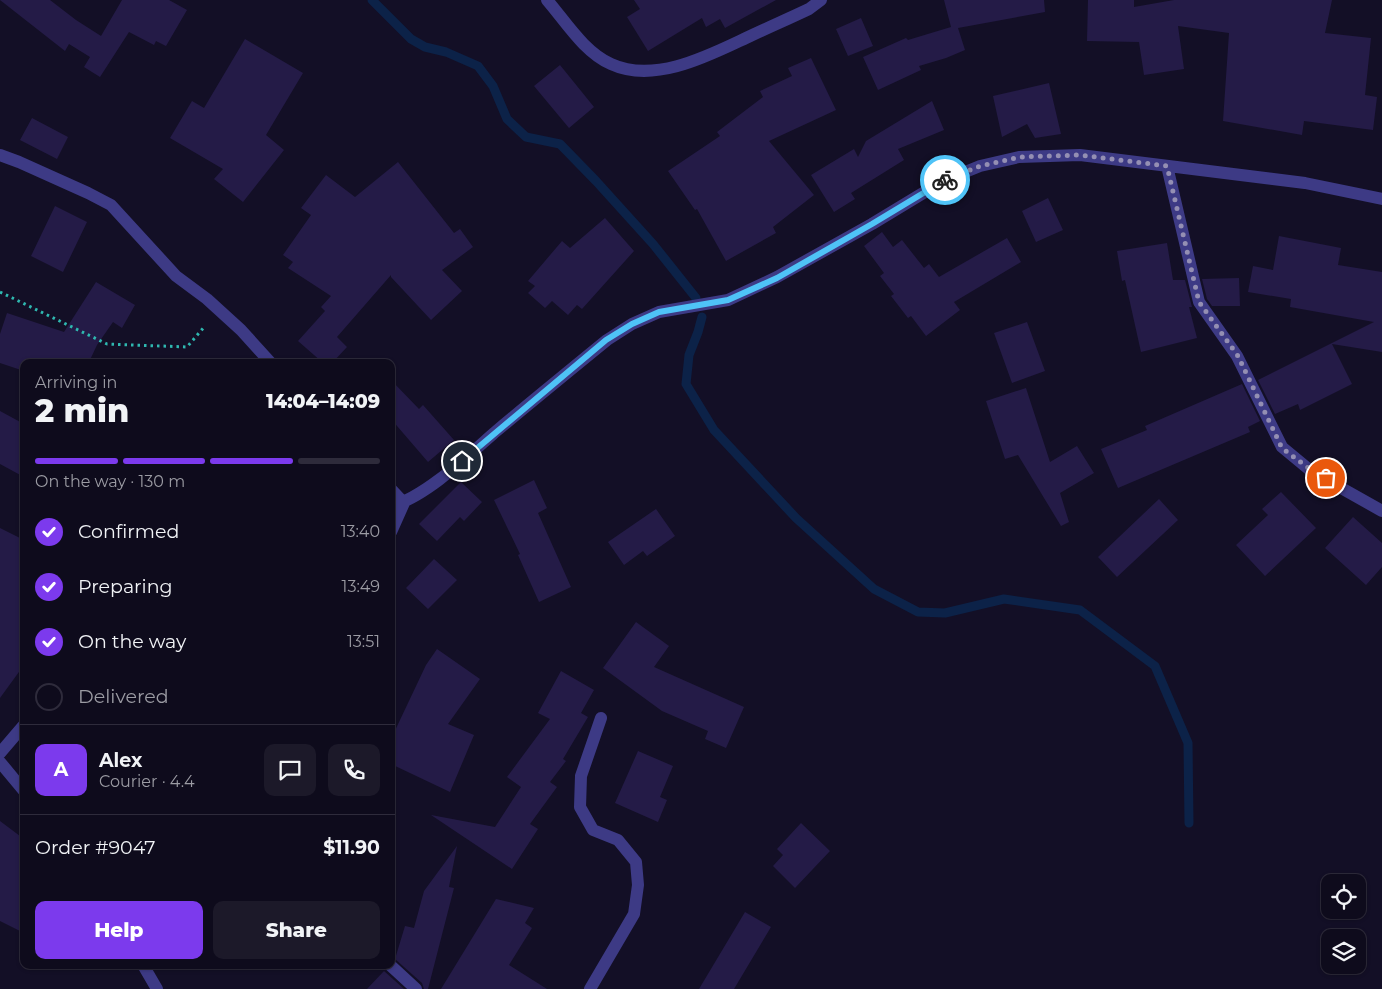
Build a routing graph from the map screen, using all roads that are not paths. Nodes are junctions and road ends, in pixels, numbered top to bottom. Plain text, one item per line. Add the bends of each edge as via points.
1 (546, 0) edge
2 (821, 0) edge
3 (0, 155) edge
4 (1167, 166) junction
5 (1382, 199) edge
6 (267, 359) edge
7 (395, 493) edge
8 (404, 503) junction
9 (395, 505) edge
10 (1382, 511) edge
11 (395, 523) edge
12 (601, 718) dead end
13 (20, 730) edge
14 (0, 753) edge
15 (0, 762) edge
16 (20, 786) edge
17 (145, 969) edge
18 (394, 969) edge
19 (157, 989) edge
20 (416, 989) edge
21 (590, 989) edge

1 - 2 street via 590,51 612,65 641,71 674,68 705,57 809,9
3 - 6 street via 111,205 176,276 207,299
4 - 5 street via 1305,183
4 - 8 street via 1080,155 1020,157 980,166 943,181 777,278 728,300 659,312 632,324 606,340 462,461
4 - 10 street via 1199,302 1238,356 1282,448 1311,470
7 - 8 street
8 - 9 street
8 - 11 street
12 - 21 street via 581,776 580,807 593,830 618,840 636,862 638,885 634,914
13 - 14 street
15 - 16 street
17 - 19 street
18 - 20 street

